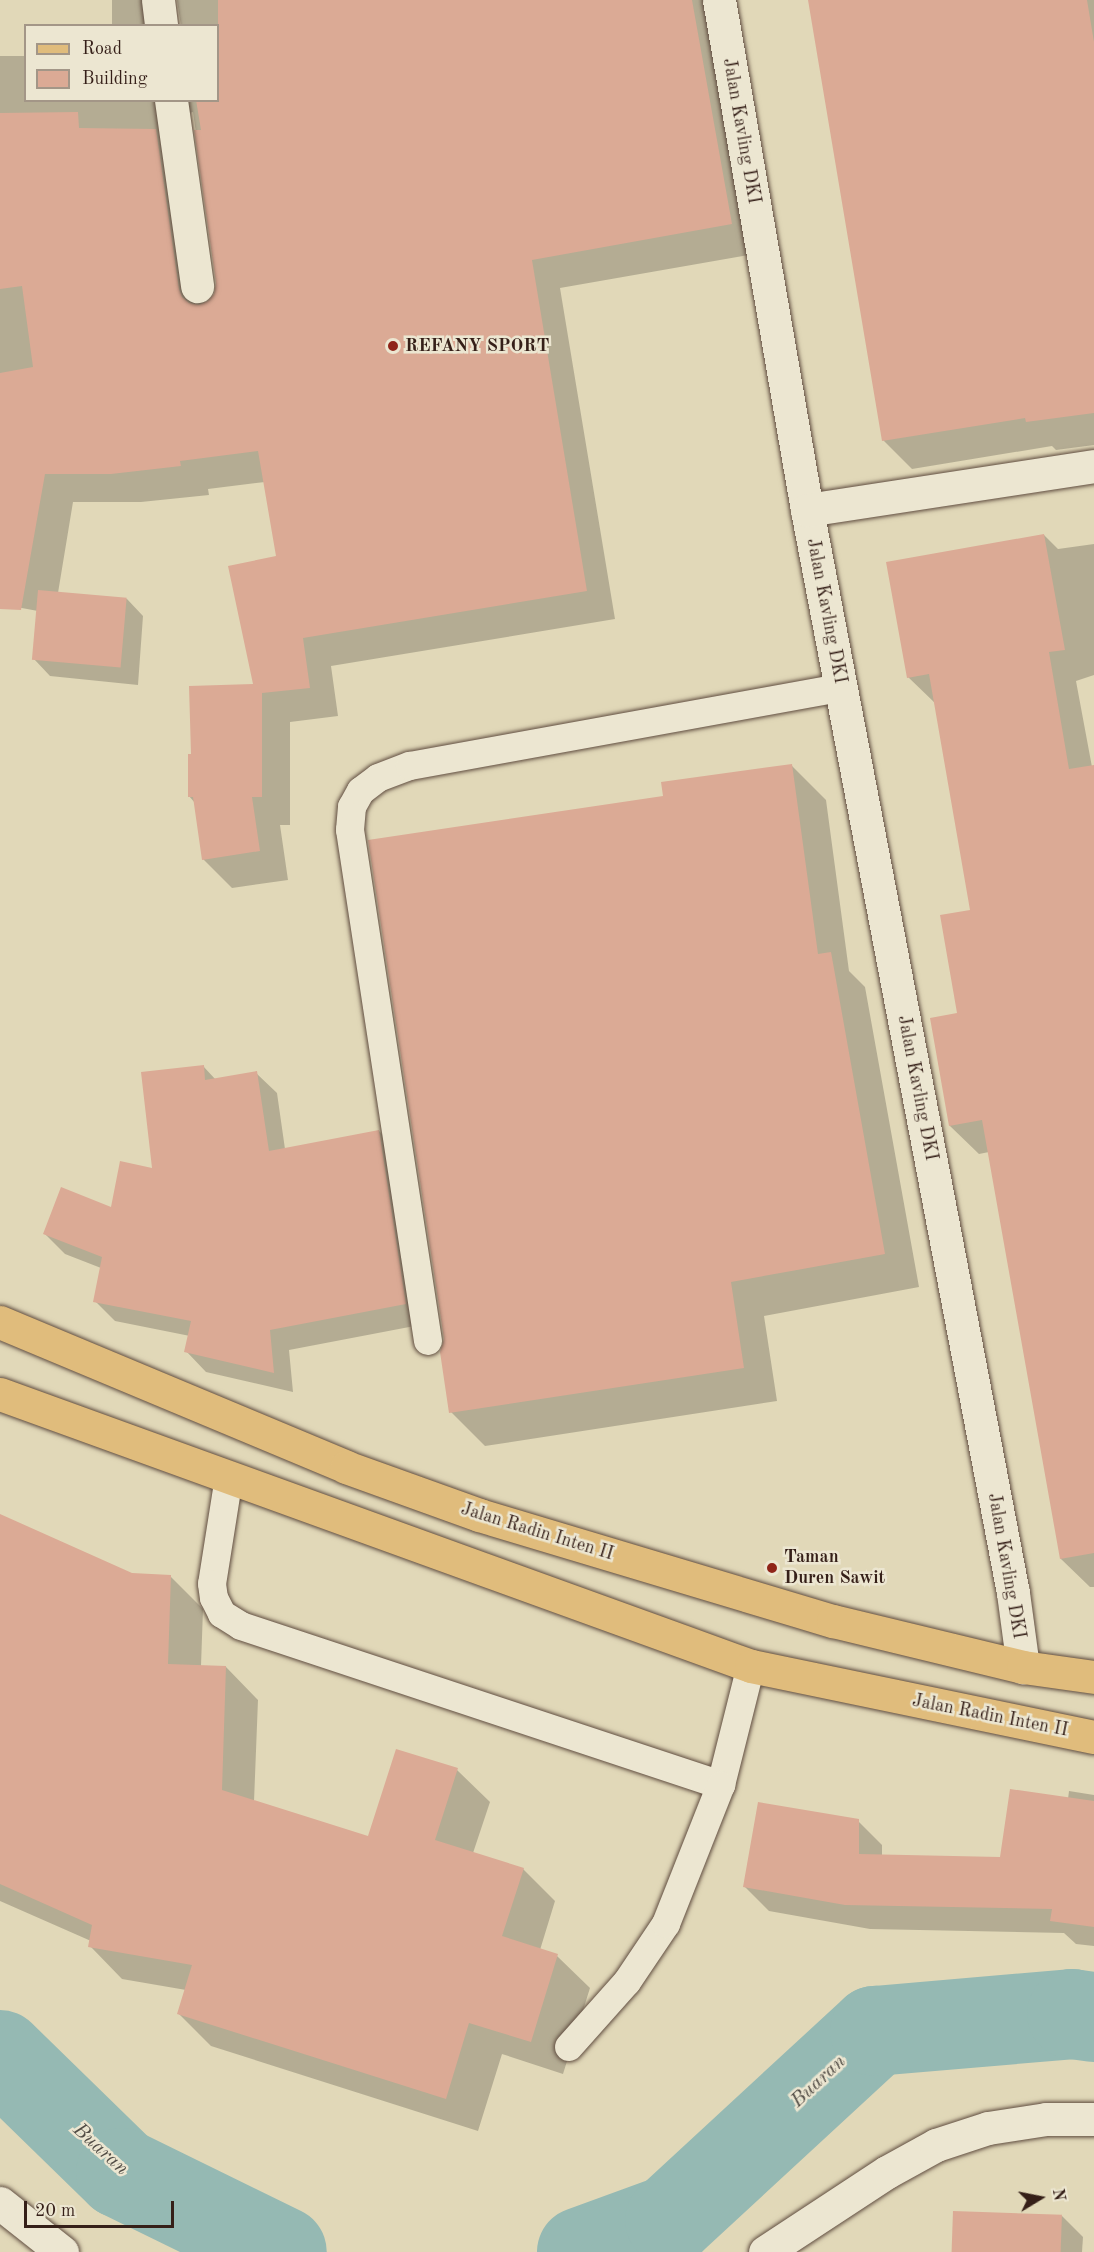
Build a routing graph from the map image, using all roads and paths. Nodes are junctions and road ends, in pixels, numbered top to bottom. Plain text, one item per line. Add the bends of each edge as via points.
1 (158, 0) edge
2 (719, 0) edge
3 (161, 24) edge
4 (171, 102) edge
5 (197, 286) dead end
6 (1094, 466) edge
7 (807, 510) junction
8 (841, 688) junction
9 (0, 1322) edge
10 (428, 1341) dead end
11 (0, 1394) edge
12 (229, 1477) junction
13 (751, 1666) junction
14 (1023, 1667) junction
15 (1094, 1677) edge
16 (1094, 1737) edge
17 (721, 1785) junction
18 (569, 2048) dead end
19 (1094, 2119) edge
20 (0, 2203) edge
21 (62, 2252) edge
22 (765, 2252) edge

1 - 3 street
2 - 7 street, Jalan Kavling DKI
4 - 5 street
6 - 7 street
7 - 8 street, Jalan Kavling DKI
8 - 10 lane via 410,766 378,778 361,790 352,807 350,830
8 - 14 street, Jalan Kavling DKI
9 - 14 main road, Jalan Radin Inten II via 346,1467 479,1515 832,1621
11 - 12 main road, Jalan Radin Inten II
12 - 13 main road, Jalan Radin Inten II
12 - 17 lane via 212,1584 218,1606 230,1622
13 - 16 main road, Jalan Radin Inten II
13 - 17 lane
14 - 15 main road, Jalan Radin Inten II
17 - 18 lane via 666,1924 627,1983
19 - 22 street via 1046,2119 987,2128 936,2145 887,2172
20 - 21 street

